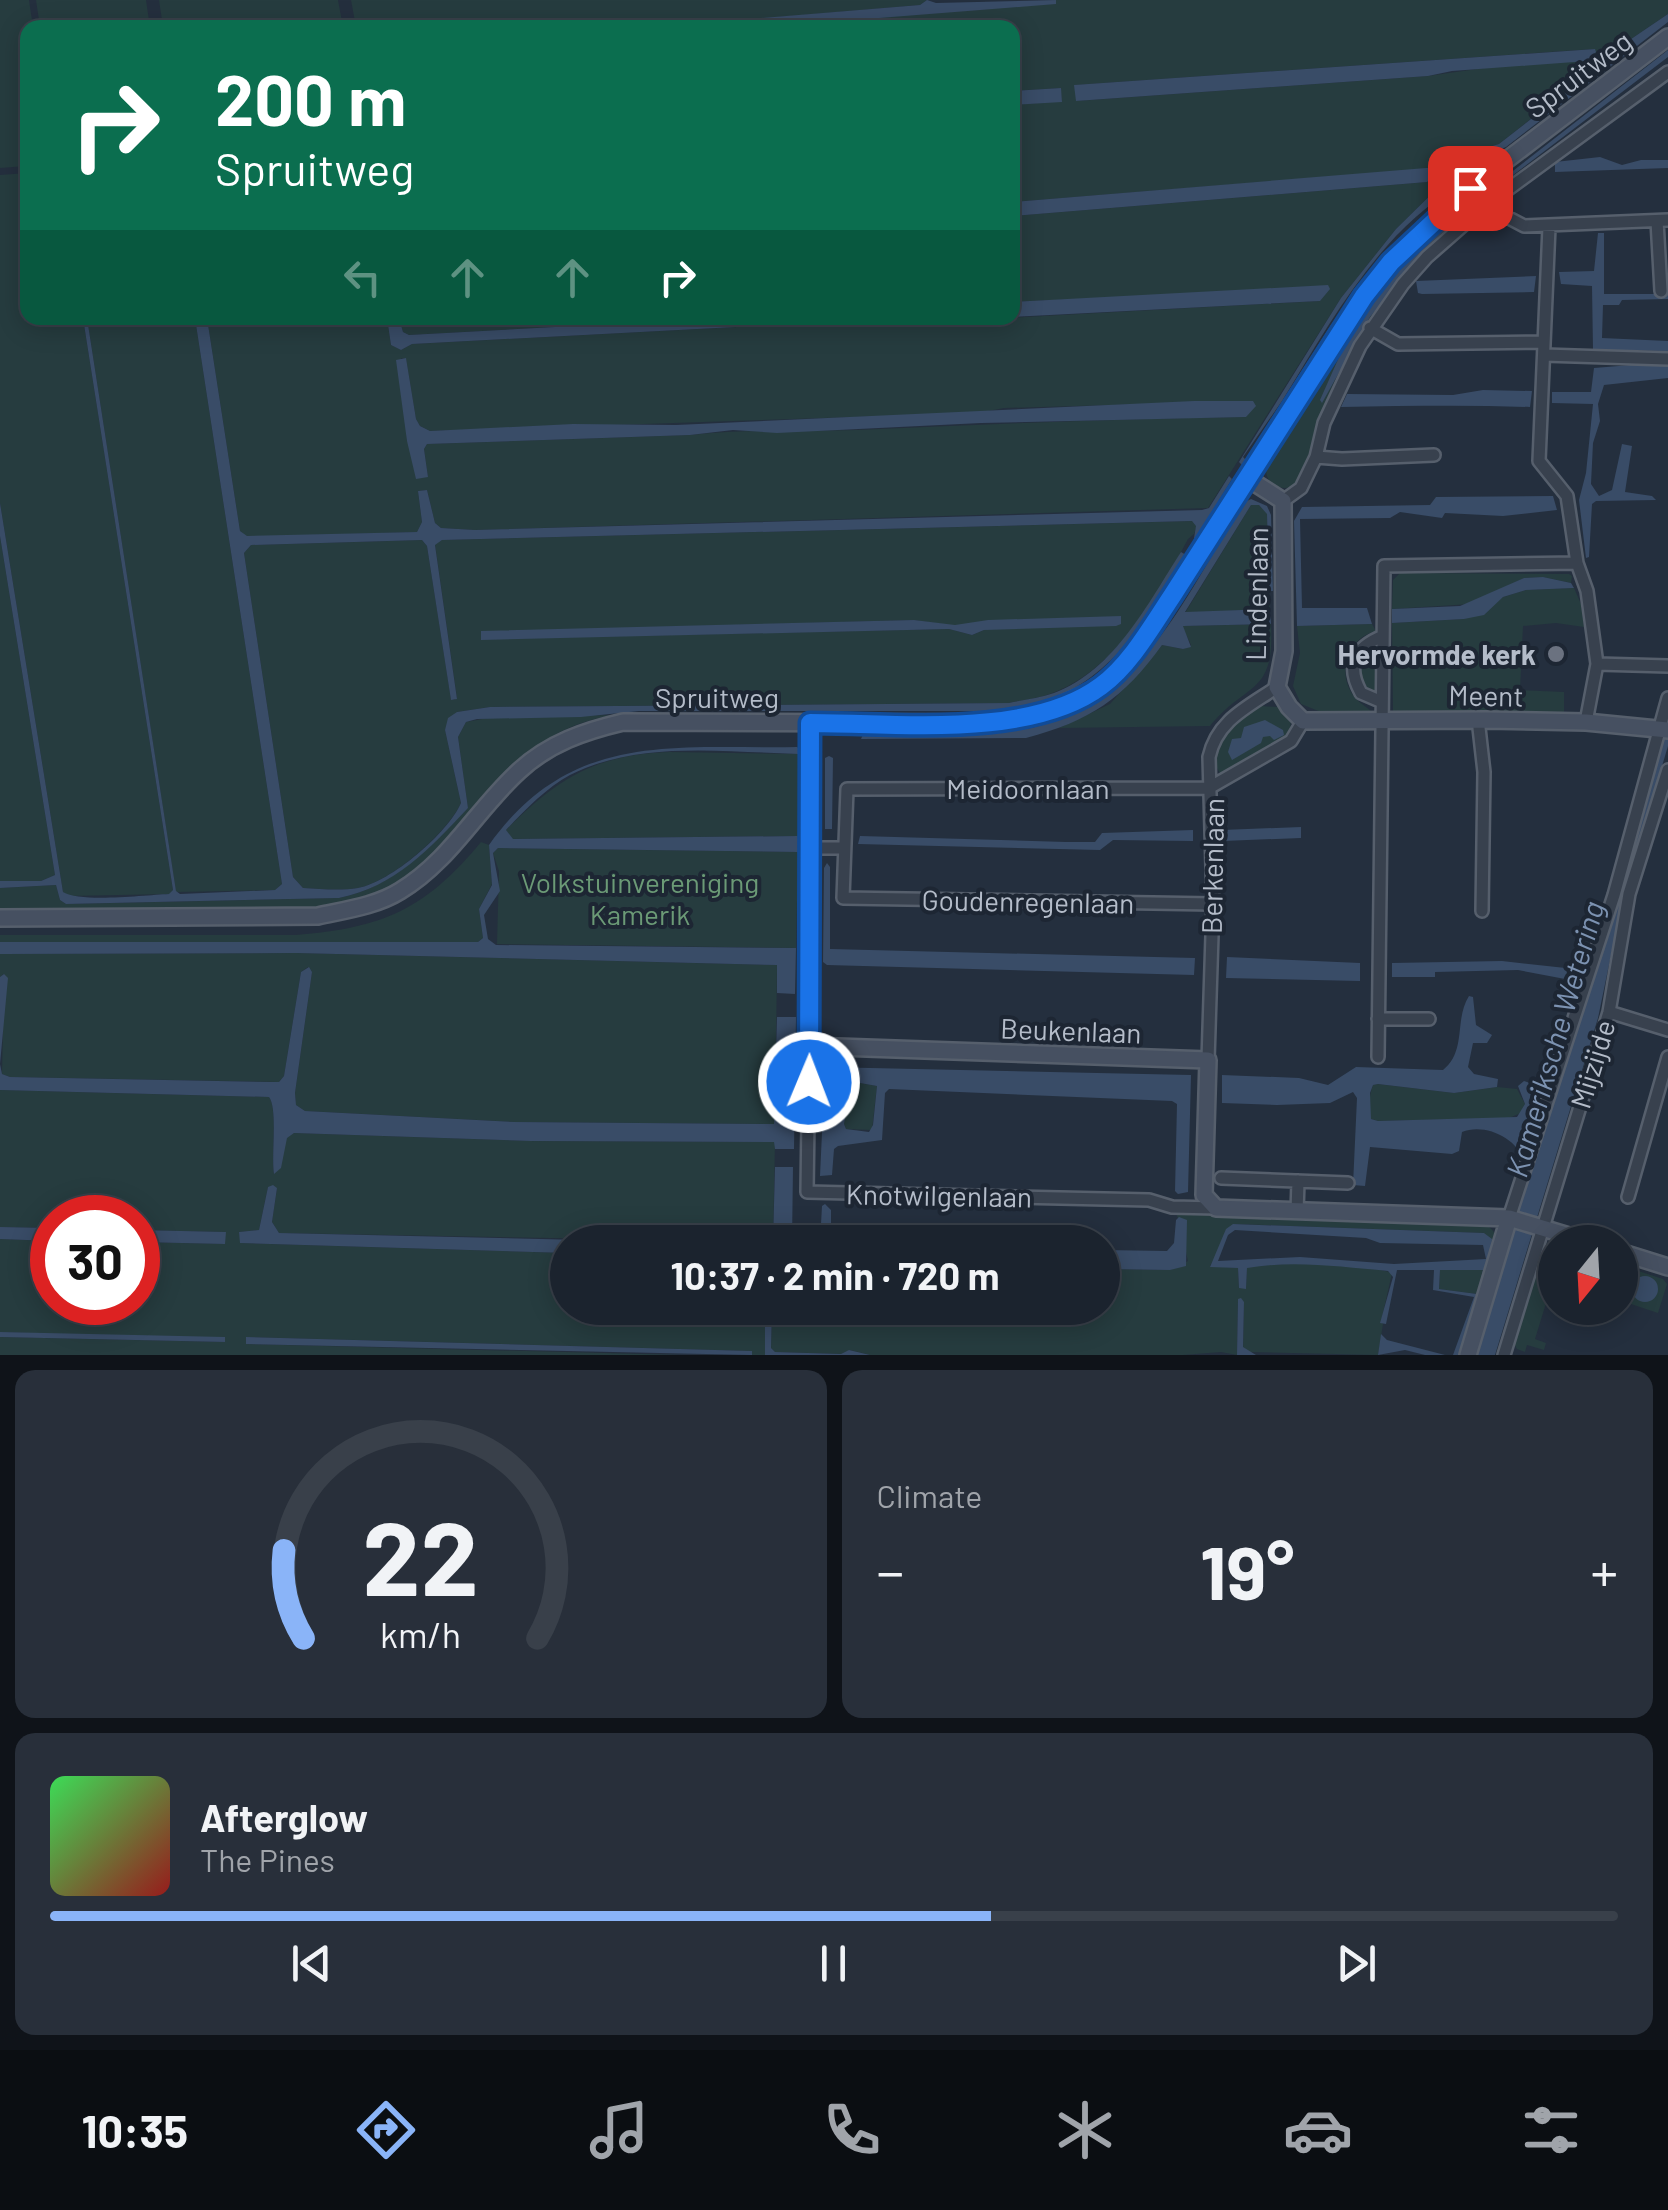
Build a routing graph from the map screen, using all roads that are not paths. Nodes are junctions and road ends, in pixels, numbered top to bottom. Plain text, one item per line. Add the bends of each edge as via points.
1 (1668, 37) edge
2 (1668, 72) edge
3 (1498, 199) junction
4 (1662, 220) edge
5 (1550, 227) junction
6 (1660, 290) dead end
7 (1370, 328) junction
8 (1544, 349) junction
9 (1668, 359) edge
10 (1434, 455) dead end
11 (1316, 456) junction
12 (1247, 478) junction
13 (1283, 502) junction
14 (1577, 563) junction
15 (1383, 636) junction
16 (1597, 664) junction
17 (1668, 666) edge
18 (1278, 687) junction
19 (1668, 698) edge
20 (1382, 702) junction
21 (1379, 720) junction
22 (1478, 720) junction
23 (1304, 721) junction
24 (1586, 722) junction
25 (810, 723) junction
26 (1664, 729) edge
27 (1668, 770) edge
28 (1209, 788) junction
29 (809, 848) junction
30 (843, 848) junction
31 (1212, 904) junction
32 (1482, 911) dead end
33 (0, 918) edge
34 (1609, 1012) junction
35 (1378, 1019) junction
36 (1429, 1019) dead end
37 (1668, 1030) edge
38 (810, 1046) junction
39 (1668, 1056) edge
40 (1378, 1058) dead end
41 (1208, 1060) junction
42 (1222, 1178) dead end
43 (1298, 1181) junction
44 (1348, 1183) dead end
45 (1628, 1197) dead end
46 (1216, 1208) junction
47 (1297, 1212) junction
48 (1511, 1219) junction
49 (1540, 1225) edge
50 (1538, 1228) edge
51 (1538, 1232) edge
52 (1638, 1258) edge
53 (1668, 1267) edge
54 (1468, 1355) edge
55 (1504, 1355) edge

1 - 12 street, Spruitweg via 1470,188 1391,262
2 - 3 street, Lindenlaan
3 - 5 street via 1507,217
3 - 7 street, Lindenlaan via 1427,257
4 - 5 street
4 - 6 street
5 - 8 street
7 - 8 street via 1398,344
7 - 11 street, Lindenlaan via 1331,407
8 - 9 street
8 - 14 street via 1539,461 1567,496
10 - 11 street
11 - 13 street, Lindenlaan via 1300,488
12 - 13 street, Lindenlaan
12 - 25 street, Spruitweg via 1140,642 1103,685 1040,715 976,723
13 - 18 street, Lindenlaan via 1284,651
14 - 15 street via 1384,566
14 - 16 street
15 - 20 street
15 - 20 street via 1364,644 1354,672 1361,693
16 - 17 street
16 - 24 street
18 - 23 street, Lindenlaan
18 - 28 street, Lindenlaan via 1224,723 1208,757
19 - 26 street
20 - 21 street
21 - 22 street, Meent
21 - 23 street, Meent
21 - 35 street
22 - 24 street, Meent
22 - 32 street
23 - 28 street, Berkenlaan via 1291,741
24 - 26 street, Meent
25 - 29 street
25 - 33 street, Spruitweg via 623,722 580,732 519,770 446,855 399,892 358,908 318,916
26 - 48 street
27 - 34 street, Mijzijde via 1629,894
28 - 30 street, Meidoornlaan via 847,788
28 - 31 street, Berkenlaan
29 - 30 street
29 - 38 street
30 - 31 street, Goudenregenlaan via 843,898
31 - 41 street, Berkenlaan
34 - 37 street
34 - 49 street, Mijzijde
35 - 36 street
35 - 40 street
38 - 41 street, Beukenlaan
38 - 46 street, Knotwilgenlaan via 807,1192 1149,1200
39 - 45 street
41 - 46 street via 1204,1195
42 - 43 street
43 - 44 street
43 - 47 street
46 - 47 street
47 - 48 street
48 - 50 street
48 - 54 street
51 - 55 street, Mijzijde
52 - 53 street

